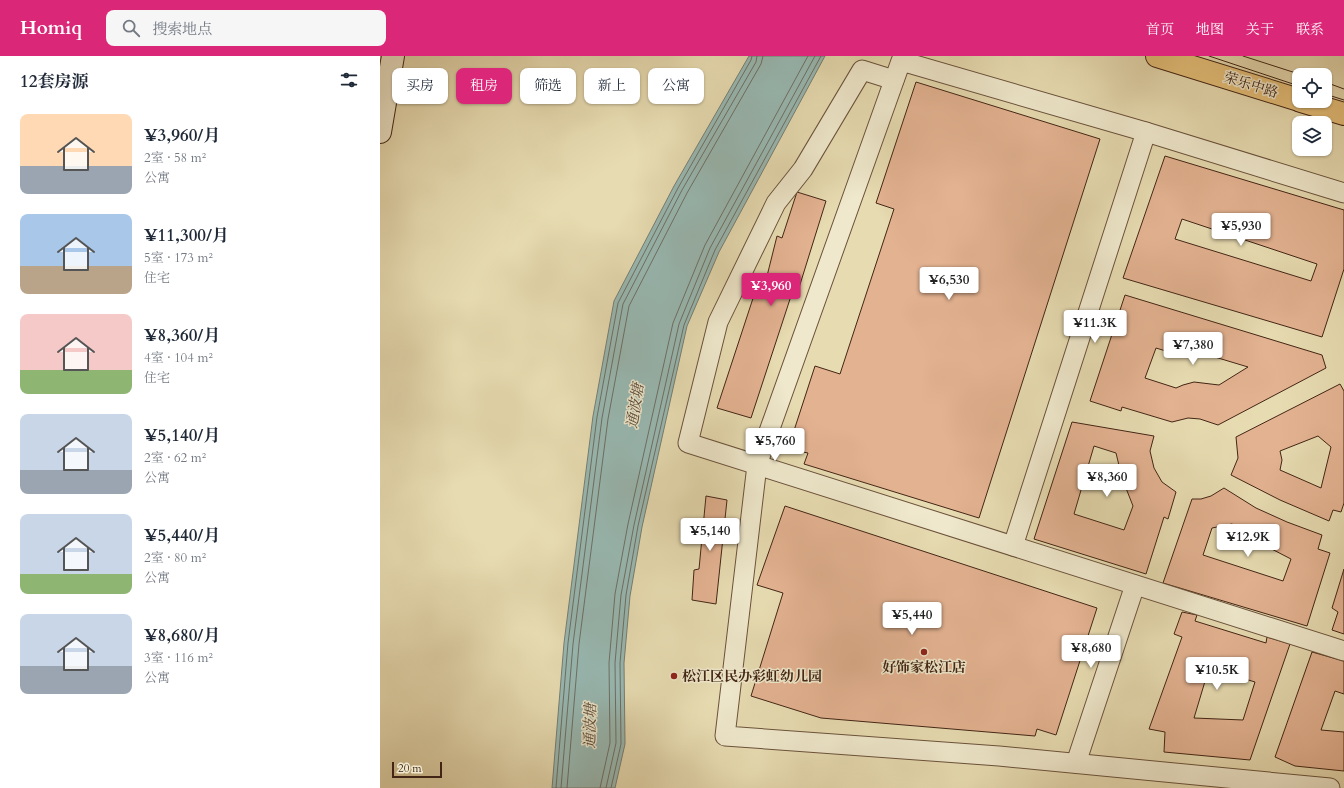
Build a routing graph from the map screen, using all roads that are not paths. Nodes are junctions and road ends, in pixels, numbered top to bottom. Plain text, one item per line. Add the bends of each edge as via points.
1 (393, 56) edge
2 (1157, 56) edge
3 (894, 80) junction
4 (1292, 98) edge
5 (1324, 108) edge
6 (1344, 114) edge
7 (380, 132) edge
8 (1146, 132) junction
9 (1344, 193) edge
10 (757, 465) junction
11 (1013, 546) junction
12 (1135, 585) junction
13 (1344, 651) edge
14 (1076, 763) junction
15 (1330, 788) edge

1 - 7 main road
2 - 4 main road, 荣乐中路
3 - 8 street via 901,61
3 - 10 street
3 - 10 street via 862,70 803,169 776,203 718,322 688,443
5 - 6 main road, 荣乐中路
8 - 9 street
8 - 11 street
10 - 11 street
10 - 14 street via 725,736
11 - 12 street
12 - 13 street
12 - 14 street
14 - 15 street

